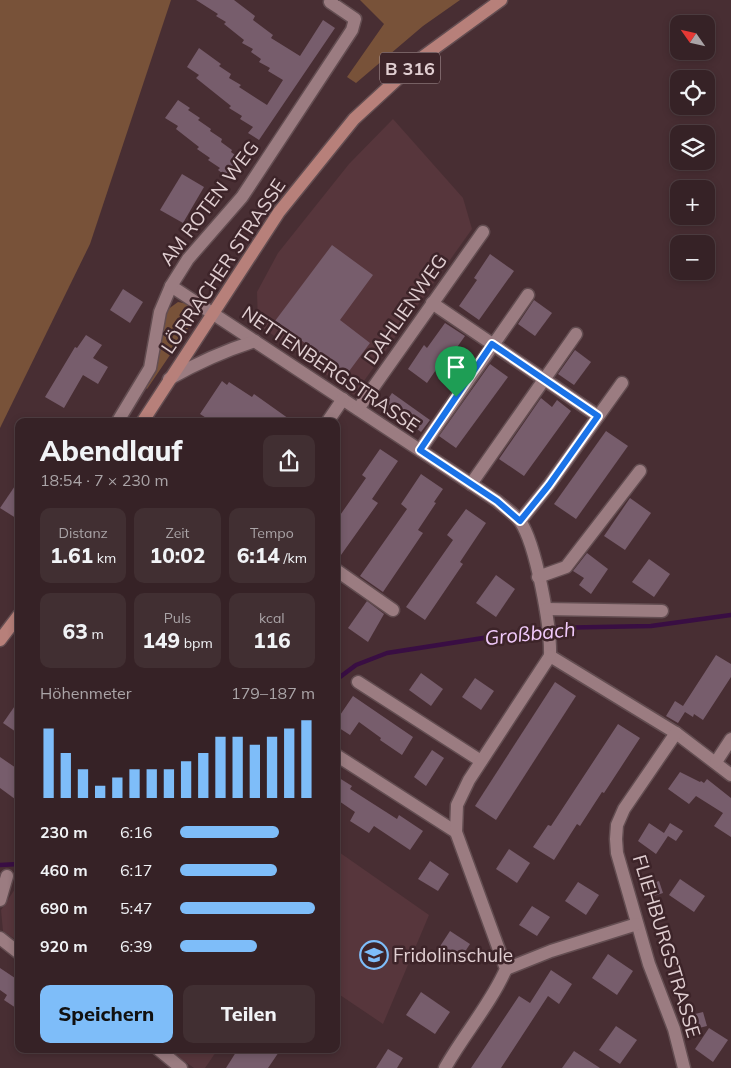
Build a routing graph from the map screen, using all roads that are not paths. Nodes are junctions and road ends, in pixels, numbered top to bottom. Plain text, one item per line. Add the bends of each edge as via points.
1 (501, 0) edge
2 (331, 1) edge
3 (483, 232) dead end
4 (171, 286) junction
5 (528, 295) dead end
6 (432, 303) junction
7 (213, 313) junction
8 (576, 334) dead end
9 (255, 341) junction
10 (492, 344) junction
11 (543, 378) junction
12 (169, 379) junction
13 (622, 383) dead end
14 (344, 399) junction
15 (358, 409) junction
16 (598, 416) junction
17 (120, 418) edge
18 (145, 418) edge
19 (330, 418) edge
20 (420, 450) junction
21 (640, 471) dead end
22 (471, 484) junction
23 (520, 521) junction
24 (340, 573) edge
25 (538, 577) junction
26 (393, 610) dead end
27 (662, 611) dead end
28 (546, 614) junction
29 (15, 620) edge
30 (0, 640) edge
31 (550, 656) junction
32 (358, 682) dead end
33 (676, 733) junction
34 (731, 739) edge
35 (340, 758) edge
36 (481, 761) junction
37 (716, 762) junction
38 (731, 775) edge
39 (456, 832) junction
40 (8, 876) dead end
41 (0, 900) edge
42 (638, 924) junction
43 (0, 938) edge
44 (15, 950) edge
45 (506, 969) junction
46 (163, 1053) edge
47 (182, 1068) edge
48 (445, 1068) edge
49 (684, 1068) edge

1 - 7 main road, LÖRRACHER STRASSE / B 316 via 417,61 354,119 278,212
2 - 4 street, AM ROTEN WEG via 355,19 352,30 242,197 188,259
3 - 6 street, DAHLIENWEG
4 - 7 street, NETTENBERGSTRASSE
4 - 17 street, AM ROTEN WEG via 160,312 150,368
5 - 10 street
6 - 10 street
6 - 15 street, DAHLIENWEG
7 - 9 street, NETTENBERGSTRASSE
7 - 12 main road, LÖRRACHER STRASSE / B 316
8 - 11 street
9 - 12 street via 210,357
9 - 14 street, NETTENBERGSTRASSE
10 - 11 street
10 - 20 street
11 - 16 street
11 - 22 street
12 - 18 main road, LÖRRACHER STRASSE / B 316
13 - 16 street
14 - 15 street, NETTENBERGSTRASSE
14 - 19 street
15 - 20 street, NETTENBERGSTRASSE
16 - 23 street
20 - 22 street, NETTENBERGSTRASSE
21 - 25 street via 566,567
22 - 23 street, NETTENBERGSTRASSE
23 - 25 street, NETTENBERGSTRASSE via 530,542
24 - 26 street
25 - 28 street, NETTENBERGSTRASSE
27 - 28 street
28 - 31 street, NETTENBERGSTRASSE
29 - 30 main road
31 - 33 street
31 - 36 street
32 - 36 street
33 - 37 street
33 - 42 street, FLIEHBURGSTRASSE via 617,825 617,853
34 - 37 street
35 - 39 street
36 - 39 street via 457,805
37 - 38 street
39 - 45 street
40 - 41 street
42 - 45 street
42 - 49 street, FLIEHBURGSTRASSE
43 - 44 street
45 - 48 street via 495,993
46 - 47 street

